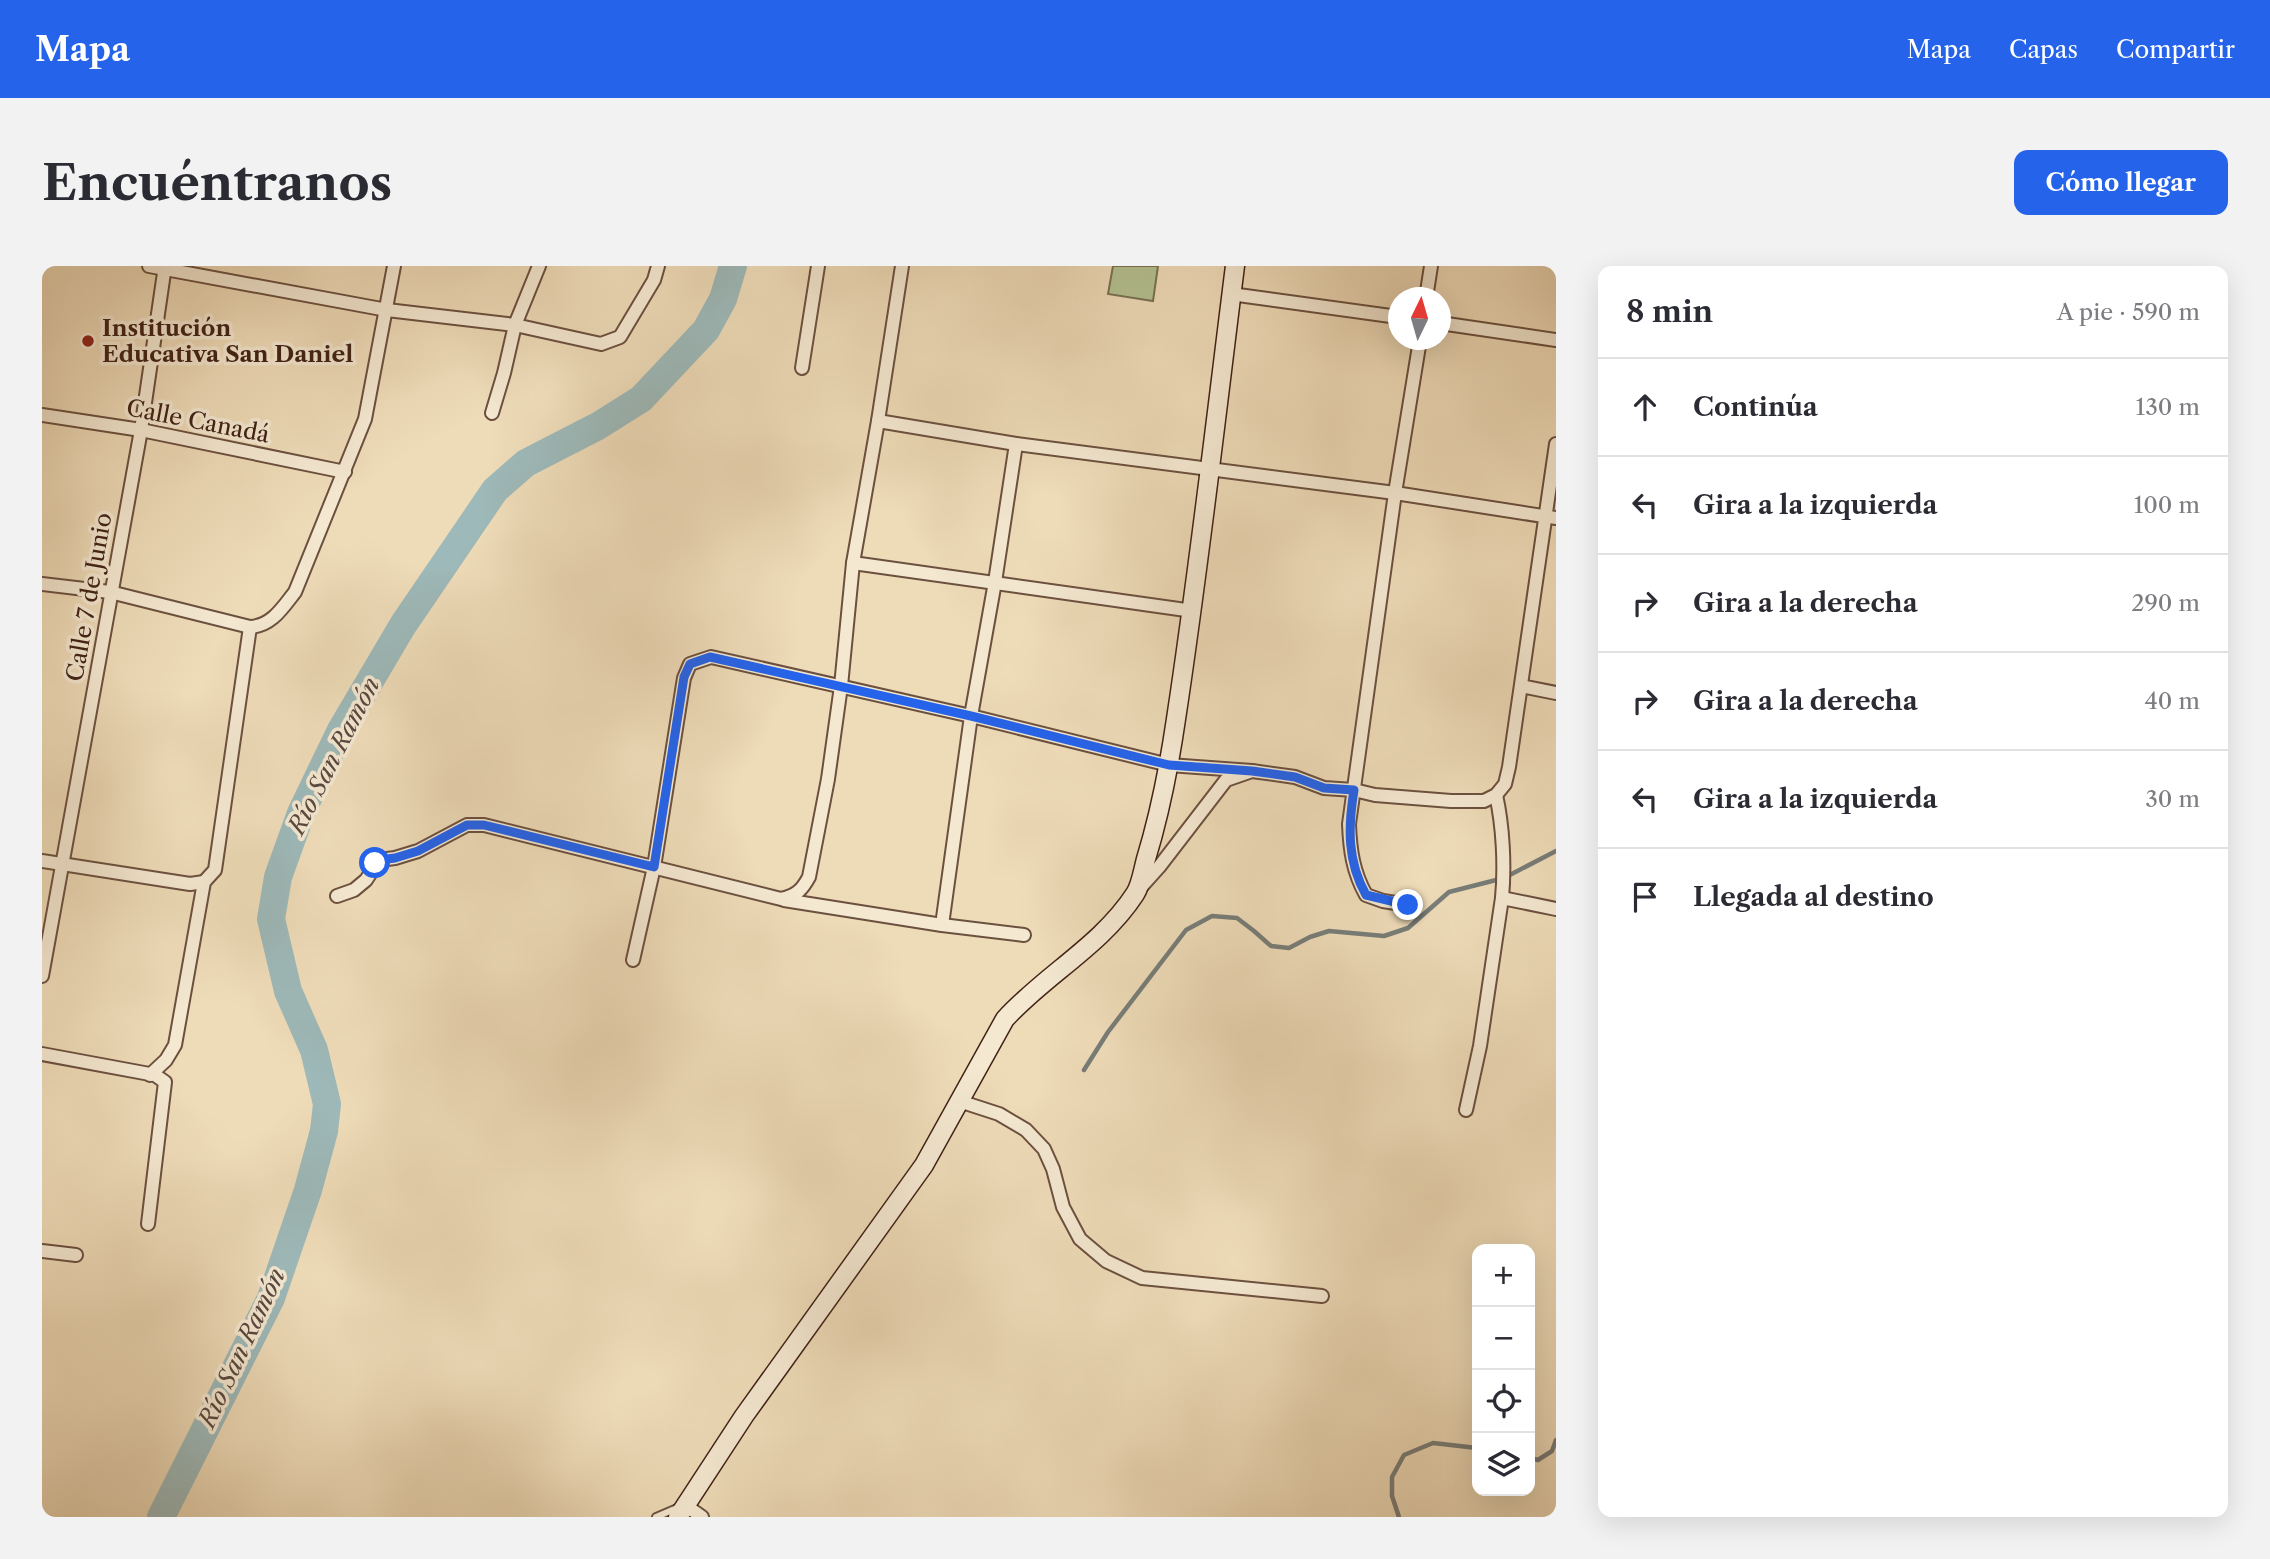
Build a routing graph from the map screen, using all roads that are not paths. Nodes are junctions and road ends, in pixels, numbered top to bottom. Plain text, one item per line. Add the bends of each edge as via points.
1 (149, 266) edge
2 (394, 266) edge
3 (539, 266) edge
4 (658, 266) edge
5 (818, 266) edge
6 (902, 266) edge
7 (1235, 266) edge
8 (1431, 266) edge
9 (165, 267) edge
10 (1428, 287) edge
11 (1231, 294) junction
12 (387, 310) junction
13 (1388, 316) edge
14 (515, 325) junction
15 (1451, 325) edge
16 (1556, 340) edge
17 (1418, 350) edge
18 (802, 368) dead end
19 (492, 413) dead end
20 (42, 415) edge
21 (878, 421) junction
22 (141, 430) junction
23 (1016, 444) junction
24 (1556, 444) edge
25 (1211, 469) junction
26 (345, 472) junction
27 (1395, 493) junction
28 (1551, 517) edge
29 (853, 563) junction
30 (995, 582) junction
31 (42, 584) edge
32 (110, 592) junction
33 (1193, 611) junction
34 (250, 627) junction
35 (1521, 685) junction
36 (841, 686) junction
37 (1556, 693) edge
38 (971, 716) junction
39 (1169, 765) junction
40 (1252, 771) junction
41 (1354, 790) junction
42 (1496, 795) junction
43 (42, 861) edge
44 (63, 864) junction
45 (654, 867) junction
46 (204, 882) junction
47 (1137, 892) junction
48 (337, 896) dead end
49 (1502, 898) junction
50 (780, 899) junction
51 (1408, 905) dead end
52 (1556, 909) edge
53 (942, 925) junction
54 (1024, 935) dead end
55 (633, 960) dead end
56 (42, 976) edge
57 (42, 1054) edge
58 (150, 1075) junction
59 (960, 1101) junction
60 (1466, 1110) dead end
61 (148, 1224) dead end
62 (42, 1251) edge
63 (76, 1255) dead end
64 (1322, 1296) dead end
65 (682, 1511) edge
66 (656, 1517) edge
67 (702, 1517) edge

1 - 9 street
2 - 12 street
3 - 14 street
4 - 14 street via 620,337 601,344
5 - 18 street
6 - 21 street
7 - 11 main road
8 - 10 street
9 - 12 street
9 - 22 street, Calle 7 de Junio
11 - 13 street
11 - 25 main road
12 - 14 street
12 - 26 street via 365,419
14 - 19 street
15 - 16 street
17 - 27 street
20 - 22 street, Calle Canadá
21 - 23 street
21 - 29 street
22 - 26 street, Calle Canadá
22 - 32 street, Calle 7 de Junio
23 - 25 street
23 - 30 street
24 - 28 street
25 - 27 street
25 - 33 main road
26 - 34 street via 295,592 277,616
27 - 28 street
27 - 41 street
28 - 35 street
29 - 30 street
29 - 36 street
30 - 33 street
30 - 38 street
31 - 32 street
32 - 34 street
32 - 44 street, Calle 7 de Junio
33 - 39 main road
34 - 46 street via 215,870
35 - 37 street
35 - 42 street via 1510,767
36 - 38 street
36 - 45 street via 710,657 690,664 684,677
36 - 50 street via 809,877 793,897
38 - 39 street
38 - 53 street
39 - 40 street
39 - 47 main road
40 - 41 street via 1295,777 1324,788
40 - 47 street via 1226,780
41 - 42 street via 1451,801 1484,801
41 - 51 street via 1350,853 1359,882 1366,895
42 - 49 street via 1502,821
43 - 44 street
44 - 46 street via 190,884
44 - 56 street, Calle 7 de Junio
45 - 48 street via 484,825 467,825 418,851 379,860 366,880
45 - 50 street
45 - 55 street
46 - 58 street via 175,1045
47 - 59 main road via 1090,946 1005,1018
49 - 52 street
49 - 60 street
50 - 53 street
53 - 54 street
57 - 58 street
58 - 61 street via 165,1082 165,1089
59 - 64 street via 999,1114 1026,1130 1044,1149 1063,1207 1080,1239 1106,1261 1142,1278
59 - 65 main road via 924,1164
62 - 63 street
65 - 66 lane
65 - 67 street

